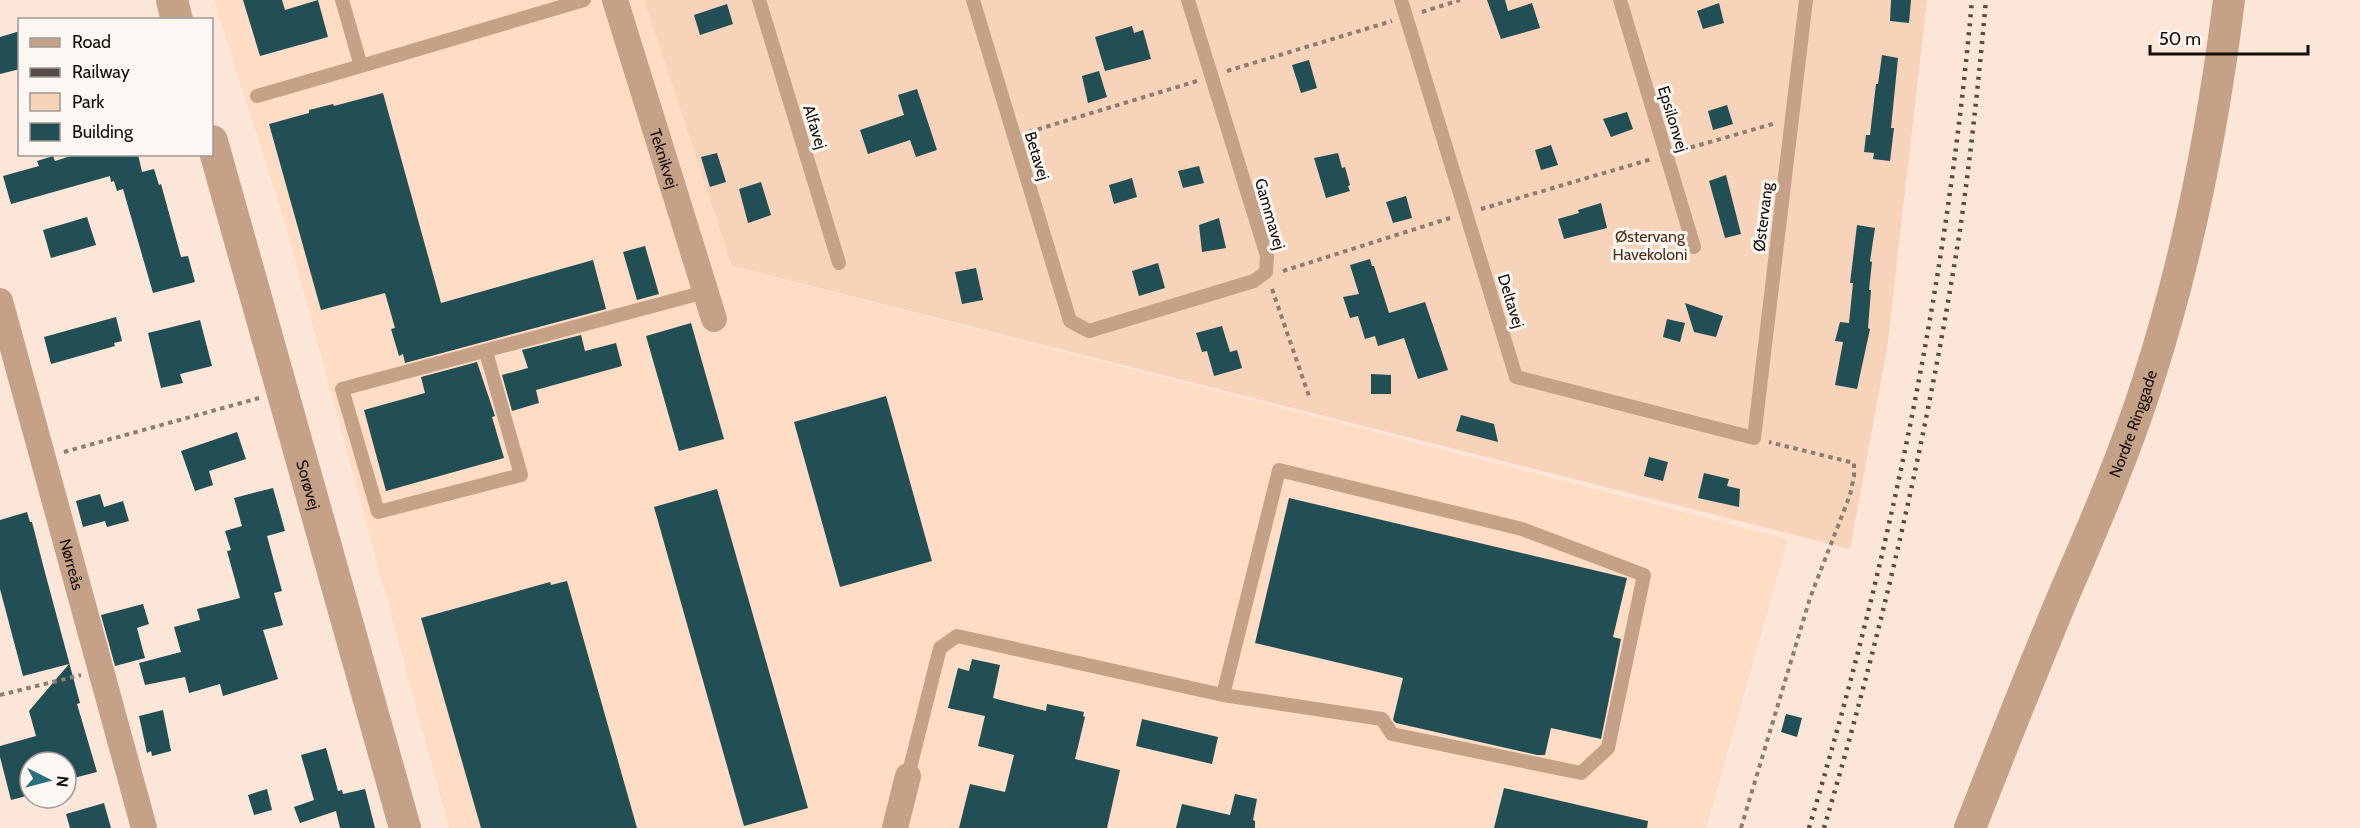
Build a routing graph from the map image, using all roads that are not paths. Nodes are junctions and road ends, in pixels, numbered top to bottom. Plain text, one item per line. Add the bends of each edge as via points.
1 (172, 0) edge
2 (342, 0) edge
3 (584, 0) edge
4 (615, 0) edge
5 (973, 0) edge
6 (1188, 0) edge
7 (1401, 0) edge
8 (1620, 0) edge
9 (1806, 0) edge
10 (2229, 0) edge
11 (764, 1) edge
12 (176, 18) edge
13 (361, 66) junction
14 (257, 96) dead end
15 (213, 145) edge
16 (1694, 247) dead end
17 (839, 263) dead end
18 (705, 292) junction
19 (0, 301) edge
20 (714, 319) dead end
21 (1070, 321) joint
22 (486, 352) junction
23 (1754, 438) joint
24 (1223, 695) junction
25 (908, 776) joint
26 (144, 828) edge
27 (405, 828) edge
28 (895, 828) edge
29 (1970, 828) edge

1 - 12 street
2 - 13 lane
3 - 13 lane
4 - 18 street, Teknikvej
5 - 21 lane, Betavej
6 - 21 lane, Gammavej via 1267,256 1266,272 1254,281 1089,331
7 - 23 lane, Deltavej via 1516,377
8 - 16 lane, Epsilonvej
9 - 23 lane, Østervang
10 - 29 street, Nordre Ringgade via 2221,70 2197,198 2148,383
11 - 17 lane, Alfavej
13 - 14 lane
15 - 27 street, Sorøvej
18 - 20 street, Teknikvej
18 - 22 lane
19 - 26 street, Nørreås
22 - 22 lane via 342,389 378,512 521,475
24 - 24 lane via 1382,719 1392,734 1581,772 1608,748 1644,575 1522,529 1279,470
24 - 25 lane via 957,636 939,648
25 - 28 street

